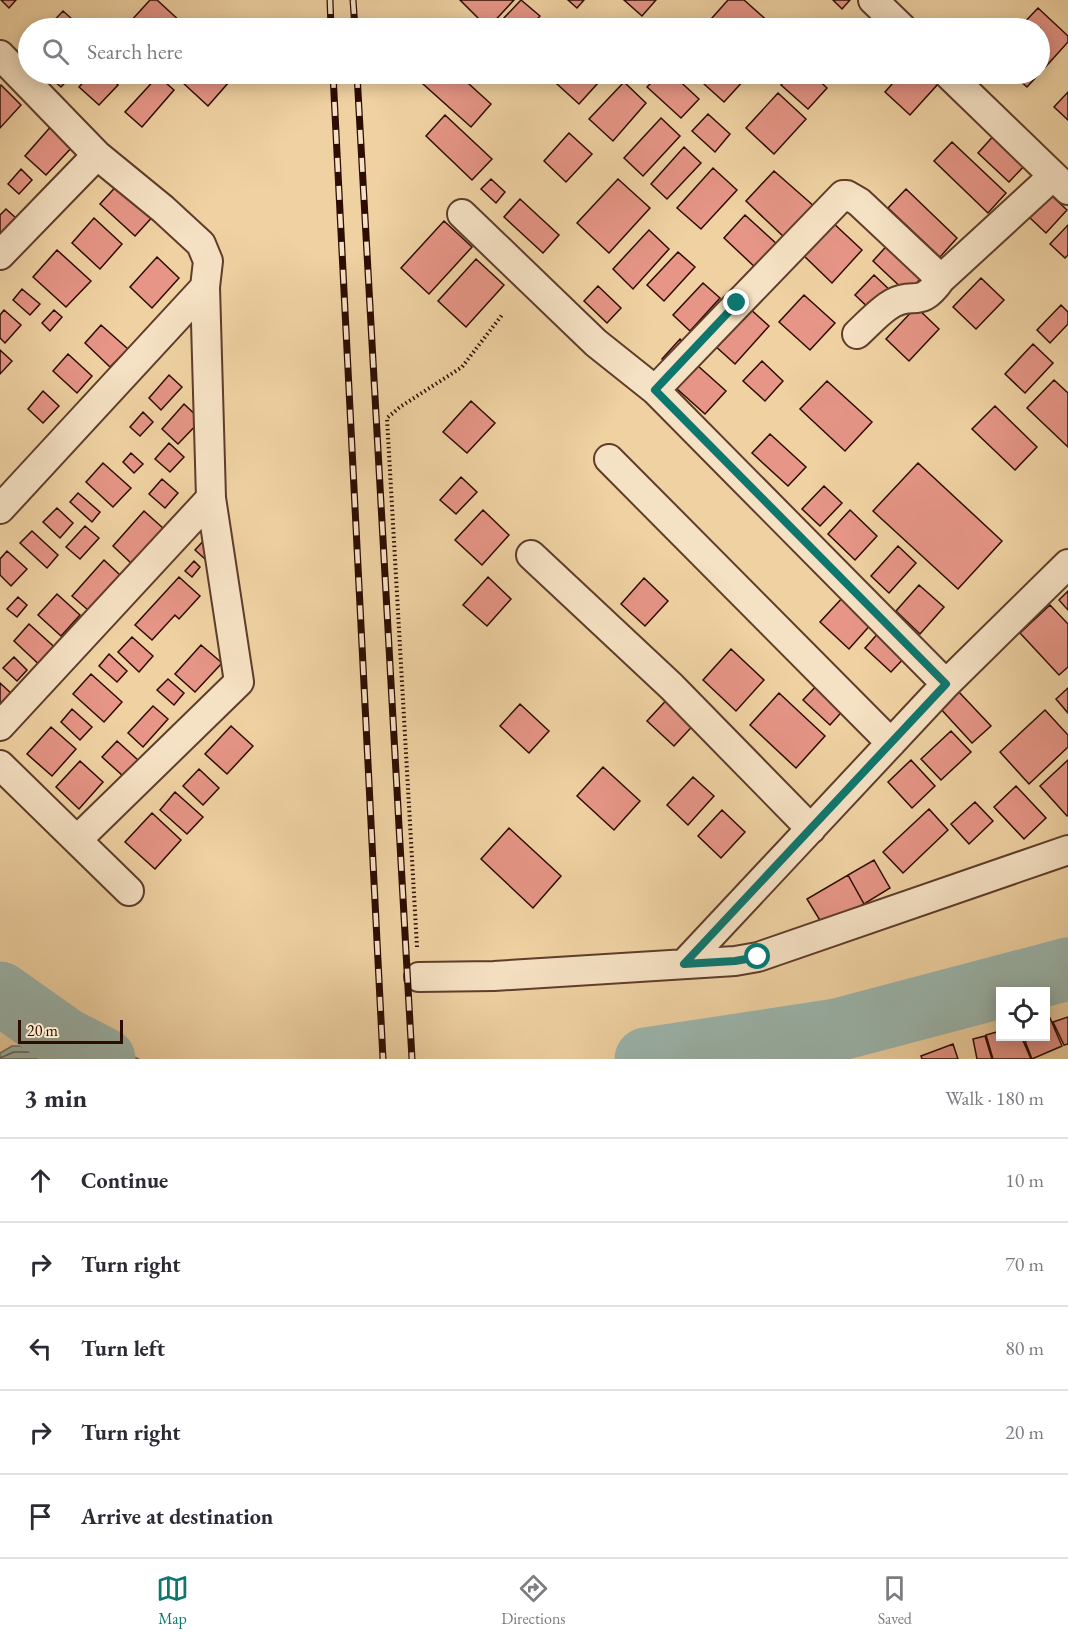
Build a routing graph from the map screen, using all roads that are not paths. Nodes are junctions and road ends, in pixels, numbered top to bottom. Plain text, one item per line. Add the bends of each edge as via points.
1 (873, 0) edge
2 (892, 18) edge
3 (0, 55) edge
4 (18, 74) edge
5 (28, 84) edge
6 (958, 84) edge
7 (97, 155) junction
8 (1061, 183) edge
9 (462, 213) dead end
10 (0, 255) edge
11 (941, 279) junction
12 (206, 287) junction
13 (857, 334) dead end
14 (655, 390) junction
15 (609, 459) dead end
16 (211, 498) junction
17 (0, 509) edge
18 (531, 555) dead end
19 (1068, 564) edge
20 (946, 684) junction
21 (0, 726) edge
22 (891, 743) junction
23 (0, 765) edge
24 (811, 829) junction
25 (77, 840) junction
26 (1068, 850) edge
27 (129, 891) dead end
28 (684, 964) junction
29 (419, 977) road end

1 - 2 street
3 - 4 street
5 - 7 street
6 - 8 street
7 - 10 street
7 - 12 street via 201,244 208,261
8 - 11 street
9 - 14 street via 596,343
11 - 13 street via 933,291 919,299 894,302
11 - 14 street via 859,202 845,194
12 - 16 street
12 - 17 street
14 - 20 street
15 - 22 street
16 - 21 street
16 - 25 street via 239,682
18 - 24 street via 671,686
19 - 20 street
20 - 22 street
22 - 24 street
23 - 25 street
24 - 28 street
25 - 27 street
26 - 28 street via 758,957
28 - 29 street

